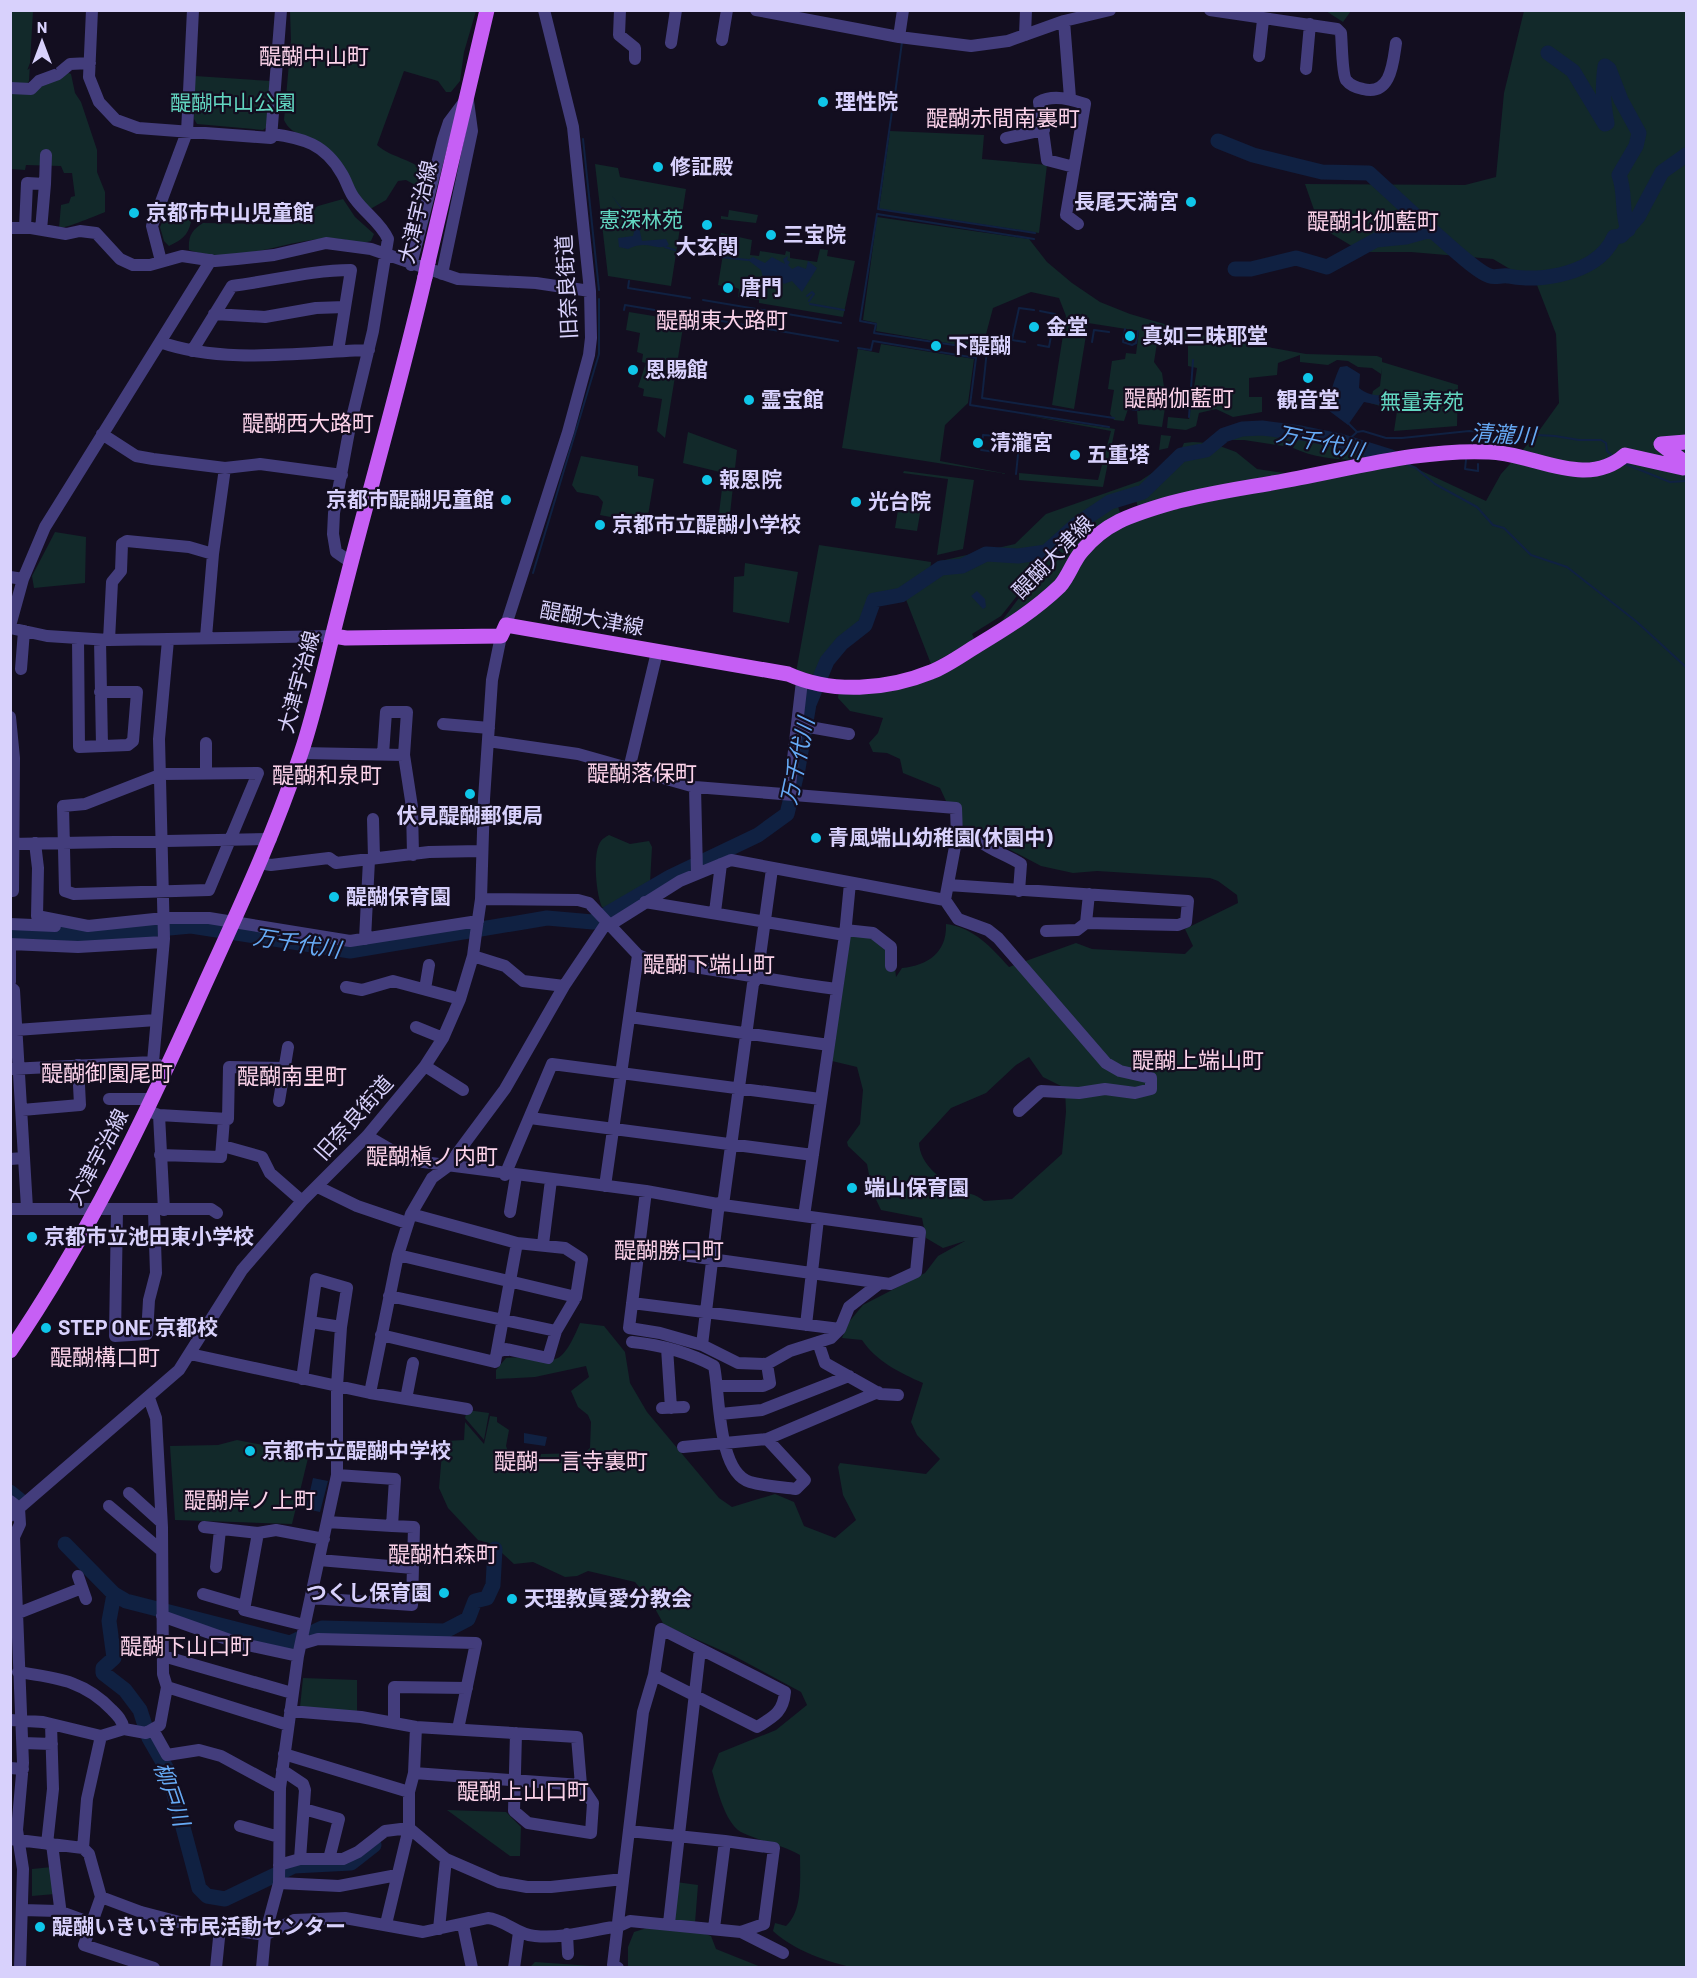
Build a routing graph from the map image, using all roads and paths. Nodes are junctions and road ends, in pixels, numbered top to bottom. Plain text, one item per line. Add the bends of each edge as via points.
1 (92, 10) edge
2 (193, 10) edge
3 (281, 10) edge
4 (487, 10) edge
5 (544, 10) edge
6 (620, 10) edge
7 (676, 10) edge
8 (727, 10) edge
9 (756, 10) edge
10 (903, 10) edge
11 (1026, 10) edge
12 (1110, 10) edge
13 (1210, 10) edge
14 (802, 15) edge
15 (1263, 20) junction
16 (1064, 21) junction
17 (1310, 24) junction
18 (1025, 35) junction
19 (899, 37) junction
20 (722, 40) dead end
21 (671, 43) dead end
22 (1396, 43) dead end
23 (1259, 56) dead end
24 (635, 59) dead end
25 (90, 63) junction
26 (1306, 69) dead end
27 (10, 88) edge
28 (468, 96) junction
29 (1070, 98) junction
30 (1044, 130) junction
31 (187, 132) junction
32 (276, 135) junction
33 (1006, 138) dead end
34 (46, 155) dead end
35 (1074, 167) junction
36 (45, 184) junction
37 (1078, 224) dead end
38 (10, 228) edge
39 (25, 228) junction
40 (41, 230) junction
41 (386, 255) junction
42 (211, 260) junction
43 (161, 261) junction
44 (411, 265) junction
45 (442, 274) junction
46 (590, 291) junction
47 (345, 307) junction
48 (214, 314) junction
49 (160, 342) junction
50 (369, 350) junction
51 (192, 351) junction
52 (338, 351) junction
53 (102, 434) junction
54 (1686, 442) edge
55 (225, 468) junction
56 (342, 475) junction
57 (213, 554) junction
58 (352, 563) junction
59 (17, 578) edge
60 (10, 627) edge
61 (504, 630) junction
62 (24, 631) junction
63 (334, 636) junction
64 (206, 637) junction
65 (78, 638) junction
66 (104, 640) junction
67 (168, 640) junction
68 (657, 652) junction
69 (21, 669) dead end
70 (812, 682) junction
71 (100, 692) junction
72 (10, 717) edge
73 (443, 724) dead end
74 (803, 726) junction
75 (489, 734) junction
76 (849, 734) dead end
77 (206, 743) dead end
78 (102, 746) junction
79 (301, 753) junction
80 (383, 754) junction
81 (404, 755) junction
82 (12, 758) edge
83 (629, 768) junction
84 (206, 773) junction
85 (162, 774) junction
86 (695, 787) junction
87 (792, 794) junction
88 (12, 807) edge
89 (373, 819) dead end
90 (230, 839) junction
91 (271, 839) junction
92 (163, 841) junction
93 (35, 843) junction
94 (63, 843) junction
95 (956, 843) junction
96 (12, 844) edge
97 (482, 851) junction
98 (413, 855) junction
99 (372, 859) junction
100 (259, 863) junction
101 (721, 864) junction
102 (697, 868) junction
103 (772, 869) junction
104 (850, 883) junction
105 (948, 885) junction
106 (10, 891) edge
107 (164, 891) junction
108 (1019, 891) junction
109 (1089, 894) junction
110 (481, 899) junction
111 (945, 900) junction
112 (645, 902) junction
113 (715, 912) junction
114 (606, 920) junction
115 (164, 921) junction
116 (765, 921) junction
117 (1086, 923) junction
118 (10, 924) edge
119 (74, 925) junction
120 (477, 927) junction
121 (230, 928) junction
122 (1046, 931) dead end
123 (845, 932) junction
124 (365, 939) junction
125 (164, 940) junction
126 (638, 955) junction
127 (473, 956) junction
128 (429, 965) dead end
129 (891, 966) dead end
130 (757, 978) junction
131 (10, 982) edge
132 (564, 986) junction
133 (10, 987) edge
134 (346, 987) dead end
135 (424, 989) junction
136 (836, 989) junction
137 (460, 999) junction
138 (630, 1017) junction
139 (156, 1020) junction
140 (416, 1027) dead end
141 (14, 1028) edge
142 (745, 1033) junction
143 (443, 1038) junction
144 (829, 1045) junction
145 (288, 1047) dead end
146 (153, 1062) junction
147 (78, 1065) junction
148 (425, 1066) junction
149 (285, 1068) junction
150 (15, 1069) edge
151 (167, 1069) junction
152 (622, 1073) junction
153 (738, 1088) junction
154 (463, 1090) dead end
155 (109, 1099) dead end
156 (820, 1099) junction
157 (279, 1101) dead end
158 (152, 1108) junction
159 (1019, 1111) dead end
160 (18, 1113) edge
161 (530, 1118) junction
162 (224, 1119) junction
163 (614, 1128) junction
164 (367, 1136) junction
165 (732, 1143) junction
166 (223, 1146) junction
167 (160, 1155) junction
168 (813, 1155) junction
169 (24, 1158) junction
170 (10, 1159) edge
171 (447, 1167) junction
172 (510, 1175) junction
173 (551, 1180) junction
174 (605, 1186) junction
175 (318, 1187) junction
176 (646, 1191) junction
177 (303, 1201) junction
178 (721, 1204) junction
179 (27, 1208) junction
180 (10, 1209) edge
181 (95, 1209) junction
182 (117, 1210) junction
183 (159, 1210) junction
184 (510, 1212) dead end
185 (217, 1213) dead end
186 (804, 1216) junction
187 (410, 1219) junction
188 (818, 1219) junction
189 (517, 1243) junction
190 (543, 1244) junction
191 (639, 1249) junction
192 (398, 1255) junction
193 (712, 1259) junction
194 (812, 1272) junction
195 (511, 1281) junction
196 (880, 1283) junction
197 (389, 1296) junction
198 (576, 1297) junction
199 (632, 1303) junction
200 (705, 1312) junction
201 (504, 1320) junction
202 (310, 1322) junction
203 (806, 1325) junction
204 (341, 1327) junction
205 (840, 1329) junction
206 (556, 1331) junction
207 (381, 1335) junction
208 (632, 1342) dead end
209 (818, 1342) junction
210 (702, 1345) junction
211 (667, 1348) junction
212 (10, 1351) edge
213 (498, 1352) junction
214 (190, 1354) junction
215 (413, 1363) dead end
216 (767, 1364) junction
217 (849, 1376) junction
218 (302, 1379) junction
219 (336, 1386) junction
220 (718, 1386) junction
221 (878, 1392) junction
222 (370, 1393) junction
223 (898, 1395) dead end
224 (148, 1398) junction
225 (406, 1399) junction
226 (684, 1407) dead end
227 (467, 1409) dead end
228 (720, 1414) junction
229 (767, 1439) junction
230 (723, 1443) junction
231 (683, 1447) dead end
232 (337, 1474) junction
233 (129, 1493) dead end
234 (109, 1506) dead end
235 (13, 1508) edge
236 (161, 1522) junction
237 (327, 1522) junction
238 (392, 1526) junction
239 (204, 1527) dead end
240 (220, 1530) junction
241 (258, 1533) junction
242 (324, 1539) junction
243 (162, 1551) junction
244 (319, 1560) junction
245 (216, 1567) dead end
246 (413, 1568) junction
247 (82, 1588) dead end
248 (203, 1594) dead end
249 (311, 1598) junction
250 (244, 1606) junction
251 (162, 1610) junction
252 (16, 1614) junction
253 (304, 1625) junction
254 (300, 1647) junction
255 (700, 1649) junction
256 (162, 1656) junction
257 (18, 1672) junction
258 (654, 1675) junction
259 (167, 1687) junction
260 (467, 1688) junction
261 (292, 1694) junction
262 (695, 1696) junction
263 (290, 1711) junction
264 (15, 1719) edge
265 (394, 1723) junction
266 (51, 1724) junction
267 (288, 1725) junction
268 (416, 1727) junction
269 (124, 1729) junction
270 (458, 1729) junction
271 (153, 1730) junction
272 (516, 1733) junction
273 (101, 1736) junction
274 (22, 1743) junction
275 (52, 1744) junction
276 (284, 1754) junction
277 (17, 1768) edge
278 (282, 1770) junction
279 (414, 1773) junction
280 (514, 1780) junction
281 (581, 1785) junction
282 (280, 1788) junction
283 (409, 1792) junction
284 (304, 1809) junction
285 (240, 1826) dead end
286 (409, 1828) junction
287 (629, 1831) junction
288 (678, 1836) junction
289 (279, 1837) junction
290 (14, 1839) edge
291 (725, 1841) junction
292 (50, 1844) junction
293 (83, 1848) junction
294 (300, 1859) junction
295 (329, 1859) junction
296 (446, 1859) junction
297 (279, 1865) junction
298 (398, 1875) junction
299 (623, 1879) junction
300 (279, 1883) junction
301 (101, 1897) junction
302 (57, 1911) junction
303 (18, 1915) edge
304 (91, 1923) junction
305 (669, 1923) junction
306 (386, 1924) junction
307 (464, 1925) junction
308 (619, 1926) junction
309 (220, 1928) junction
310 (714, 1928) junction
311 (439, 1929) junction
312 (519, 1932) junction
313 (741, 1932) junction
314 (567, 1934) junction
315 (265, 1935) junction
316 (783, 1953) dead end
317 (567, 1954) dead end
318 (120, 1963) edge
319 (20, 1968) edge
320 (154, 1968) edge
321 (216, 1968) edge
322 (262, 1968) edge
323 (472, 1968) edge
324 (514, 1968) edge
325 (618, 1968) edge

1 - 25 street
2 - 31 street
3 - 32 street
4 - 28 main road, 大津宇治線
5 - 46 street, 旧奈良街道 via 573,128
6 - 24 street via 618,33 635,48
7 - 21 street
8 - 20 street
9 - 14 street
10 - 19 street
11 - 18 street
12 - 16 street
13 - 15 street
14 - 19 street
15 - 17 street
15 - 23 street
16 - 18 street
16 - 29 street
17 - 22 street via 1341,33 1345,78 1353,86 1369,91 1387,81
17 - 26 street
18 - 19 street via 998,44 971,46
25 - 27 street via 70,64 31,89
25 - 31 street via 89,77 99,102 116,120 138,129
28 - 44 street via 449,122
28 - 45 street via 472,131
28 - 58 main road, 大津宇治線 via 397,395
29 - 30 street via 1039,102
29 - 35 street via 1085,104
30 - 33 street
30 - 35 street via 1047,160
31 - 32 street via 271,138
31 - 43 street via 152,226
32 - 41 street via 316,153 328,166 350,207 388,239
34 - 36 street
35 - 37 street via 1066,215
36 - 39 street via 27,183
36 - 40 street
38 - 39 street
39 - 40 street
40 - 43 street via 96,233 120,259 133,265
41 - 42 street via 348,244 326,243 274,255
41 - 44 street
41 - 50 street
42 - 43 street via 182,256
42 - 49 street
44 - 45 street
45 - 46 street via 458,279 536,283
46 - 61 street, 旧奈良街道 via 589,355
47 - 48 street via 265,317
47 - 48 street via 351,270 324,270 232,286
47 - 52 street
48 - 51 street
49 - 51 street
49 - 53 street
50 - 52 street
50 - 56 street
51 - 52 street via 229,355
53 - 55 street via 136,456
53 - 59 street
54 - 70 main road, 醍醐大津線 via 1661,444 1683,462 1683,468 1625,455 1596,470 1570,471 1524,456 1457,451 1174,502 1124,517 1091,541 1062,583 1025,617 932,672 893,684 858,688
55 - 56 street via 260,464
55 - 57 street
56 - 58 street via 333,534 336,552
57 - 64 street
57 - 66 street via 144,542 122,544 121,571 112,582
58 - 63 main road, 大津宇治線
59 - 60 street
60 - 62 street
61 - 63 main road, 醍醐大津線
61 - 68 main road, 醍醐大津線
61 - 75 street, 旧奈良街道 via 492,680
62 - 65 street
62 - 69 street
63 - 64 street
63 - 79 main road, 大津宇治線
64 - 67 street
65 - 66 street
65 - 78 street via 79,747
66 - 67 street
66 - 71 street
67 - 85 street via 159,739
68 - 70 main road, 醍醐大津線 via 788,674
68 - 83 street
70 - 74 street
71 - 78 street
71 - 78 street via 137,692 133,741 128,745
72 - 82 street
73 - 75 street
74 - 76 street
74 - 87 street
75 - 83 street
75 - 97 street, 旧奈良街道
77 - 84 street
79 - 80 street
79 - 91 main road, 大津宇治線
80 - 81 street
80 - 81 street via 386,712 407,712
81 - 98 street via 412,807
82 - 88 street
83 - 86 street
84 - 85 street
84 - 90 street via 258,773
85 - 92 street
85 - 94 street via 85,804 63,806
86 - 87 street
86 - 102 street
87 - 95 street via 956,808
88 - 96 street
89 - 99 street
90 - 91 street
90 - 92 street
90 - 107 street via 209,890
91 - 100 main road, 大津宇治線
92 - 94 street
92 - 107 street
93 - 94 street
93 - 96 street
93 - 119 street via 37,916
94 - 107 street via 65,891
95 - 105 street
95 - 108 street via 978,840 994,853 1007,855 1021,864
96 - 106 street
97 - 98 street
97 - 110 street, 旧奈良街道
98 - 99 street
99 - 100 street
99 - 124 street
100 - 121 main road, 大津宇治線
101 - 102 street
101 - 103 street via 730,860
101 - 113 street
102 - 112 street
103 - 104 street
103 - 116 street
104 - 111 street
104 - 123 street
105 - 108 street
105 - 111 street
107 - 115 street
108 - 109 street
109 - 117 street
109 - 117 street via 1188,901 1186,922
110 - 114 street via 578,900 589,903
110 - 120 street, 旧奈良街道
111 - 159 street via 958,919 998,938 1106,1063 1120,1071 1151,1078 1153,1084 1151,1089 1135,1093 1105,1089 1079,1094 1041,1090
112 - 113 street
112 - 114 street
113 - 116 street
114 - 126 street
114 - 132 street
115 - 119 street
115 - 121 street via 208,918
115 - 125 street
116 - 123 street
116 - 130 street
117 - 122 street via 1077,930
118 - 119 street
120 - 124 street
120 - 127 street, 旧奈良街道
121 - 124 street via 324,939
121 - 151 main road, 大津宇治線
123 - 129 street via 873,933 891,947
123 - 136 street
125 - 131 street via 78,947 10,944
125 - 139 street
126 - 130 street
126 - 138 street
127 - 132 street via 505,966 523,981
127 - 137 street, 旧奈良街道
128 - 135 street
130 - 136 street
130 - 142 street
132 - 171 street via 505,1089
133 - 141 street via 14,990
134 - 135 street via 362,990 393,981
135 - 137 street
136 - 144 street
137 - 143 street, 旧奈良街道
138 - 142 street
138 - 152 street
139 - 141 street
139 - 146 street
140 - 143 street
141 - 150 street
142 - 144 street
142 - 153 street
143 - 148 street, 旧奈良街道
144 - 156 street
145 - 149 street
146 - 147 street
146 - 151 street
147 - 150 street
147 - 160 street via 80,1105
148 - 154 street
148 - 164 street, 旧奈良街道
149 - 157 street
149 - 162 street via 229,1067 228,1119
150 - 160 street
151 - 158 main road, 大津宇治線
152 - 153 street
152 - 161 street via 552,1064
152 - 163 street
153 - 156 street
153 - 165 street
155 - 158 street
156 - 168 street
158 - 162 street
158 - 167 street
158 - 181 main road, 大津宇治線
160 - 169 street
161 - 163 street
161 - 172 street
162 - 166 street
163 - 165 street
163 - 174 street
164 - 171 street via 408,1160
164 - 175 street, 旧奈良街道
165 - 168 street
165 - 178 street
166 - 167 street via 221,1157
166 - 177 street via 262,1157 273,1176
167 - 183 street
168 - 186 street
169 - 170 street
169 - 179 street
171 - 172 street
171 - 187 street via 432,1178
172 - 173 street
172 - 184 street
173 - 174 street
173 - 190 street
174 - 176 street
175 - 177 street, 旧奈良街道
175 - 187 street via 378,1214
176 - 178 street
176 - 191 street
177 - 214 street, 旧奈良街道 via 242,1270
178 - 186 street
178 - 193 street
179 - 180 street
179 - 181 street
181 - 182 street
181 - 212 main road, 大津宇治線
182 - 183 street
182 - 183 street via 115,1336 147,1334 156,1273
183 - 185 street via 211,1209
186 - 188 street
187 - 189 street
187 - 192 street
188 - 194 street
188 - 196 street via 920,1233 916,1272 890,1284
189 - 190 street
189 - 195 street
190 - 198 street via 565,1248 582,1258
191 - 193 street
191 - 199 street
192 - 195 street
192 - 197 street
193 - 194 street
193 - 200 street
194 - 196 street
194 - 203 street
195 - 198 street
195 - 201 street
196 - 205 street via 849,1307
197 - 201 street
197 - 207 street
198 - 206 street
199 - 200 street
199 - 210 street via 629,1328
200 - 203 street
200 - 210 street
201 - 206 street
201 - 213 street
202 - 204 street
202 - 204 street via 316,1279 347,1288
202 - 218 street
203 - 205 street
204 - 219 street
205 - 209 street via 831,1338
206 - 213 street via 548,1358 506,1349
207 - 213 street via 495,1362
207 - 222 street
208 - 211 street
209 - 216 street
209 - 217 street via 825,1363
210 - 216 street via 738,1363
211 - 220 street via 714,1366
211 - 226 street via 667,1408
214 - 218 street
214 - 224 street, 旧奈良街道 via 179,1370
215 - 225 street
216 - 220 street via 770,1383
217 - 221 street
217 - 228 street via 762,1410
218 - 219 street
219 - 222 street
219 - 232 street
220 - 228 street
221 - 223 street
221 - 229 street
222 - 225 street
224 - 235 street, 旧奈良街道
224 - 236 street via 156,1418
225 - 227 street
228 - 230 street
229 - 230 street
229 - 230 street via 805,1480 796,1489 747,1482 734,1469
230 - 231 street
232 - 237 street
232 - 238 street via 395,1479
233 - 236 street
234 - 243 street
235 - 252 street via 20,1524 14,1537
236 - 243 street
237 - 238 street
237 - 242 street
238 - 246 street via 414,1527
239 - 240 street
240 - 241 street
240 - 245 street
241 - 242 street via 276,1530
241 - 250 street
242 - 244 street
243 - 251 street
244 - 246 street
244 - 249 street
246 - 249 street via 412,1605
247 - 252 street
248 - 250 street
249 - 253 street
250 - 253 street via 244,1610
251 - 254 street via 238,1642
251 - 256 street
252 - 257 street
253 - 254 street
254 - 260 street via 318,1639 476,1643
254 - 261 street
255 - 258 street via 661,1629
255 - 262 street
255 - 262 street via 785,1692 784,1704 781,1712 757,1727
256 - 259 street
256 - 261 street
257 - 264 street
257 - 269 street via 60,1678 90,1689 122,1721
258 - 262 street
258 - 287 street via 643,1712
259 - 267 street
259 - 271 street via 160,1725
260 - 265 street via 394,1687
260 - 270 street
261 - 263 street
262 - 288 street
263 - 265 street
263 - 267 street
264 - 266 street
264 - 274 street
265 - 268 street
266 - 273 street
266 - 275 street
267 - 276 street
268 - 270 street
268 - 279 street
269 - 271 street via 146,1733
269 - 273 street
270 - 272 street
271 - 282 street via 167,1755 199,1750 221,1756
272 - 280 street
272 - 281 street via 577,1737
273 - 293 street via 87,1799
274 - 275 street
274 - 277 street
275 - 292 street
276 - 278 street
276 - 283 street
277 - 290 street
278 - 282 street
278 - 284 street via 303,1785
279 - 280 street
279 - 283 street
280 - 281 street
280 - 281 street via 514,1811 528,1823 591,1833 593,1803
282 - 289 street
283 - 286 street
284 - 294 street
284 - 295 street via 339,1819
285 - 289 street
286 - 295 street via 385,1831 358,1852 343,1859
286 - 296 street
286 - 298 street
287 - 288 street
287 - 299 street
288 - 291 street
288 - 305 street
289 - 297 street
290 - 292 street
290 - 303 street via 22,1869
291 - 310 street
291 - 313 street via 774,1848 764,1924
292 - 293 street
292 - 302 street via 60,1903
293 - 301 street via 89,1854
294 - 295 street
294 - 297 street
296 - 299 street via 499,1882 527,1887
296 - 311 street
297 - 300 street
298 - 300 street via 339,1886
298 - 306 street
299 - 308 street
300 - 315 street
301 - 304 street
301 - 309 street via 187,1924
302 - 303 street
302 - 304 street
303 - 319 street
304 - 318 street via 84,1945
305 - 308 street via 630,1921
305 - 310 street
306 - 311 street via 414,1932
306 - 315 street via 345,1918 294,1920
307 - 311 street
307 - 312 street via 496,1919
307 - 323 street
308 - 314 street
308 - 325 street via 613,1965
309 - 315 street
309 - 321 street
310 - 313 street
312 - 314 street via 535,1936
312 - 324 street
313 - 316 street
314 - 317 street
315 - 322 street
318 - 320 street

